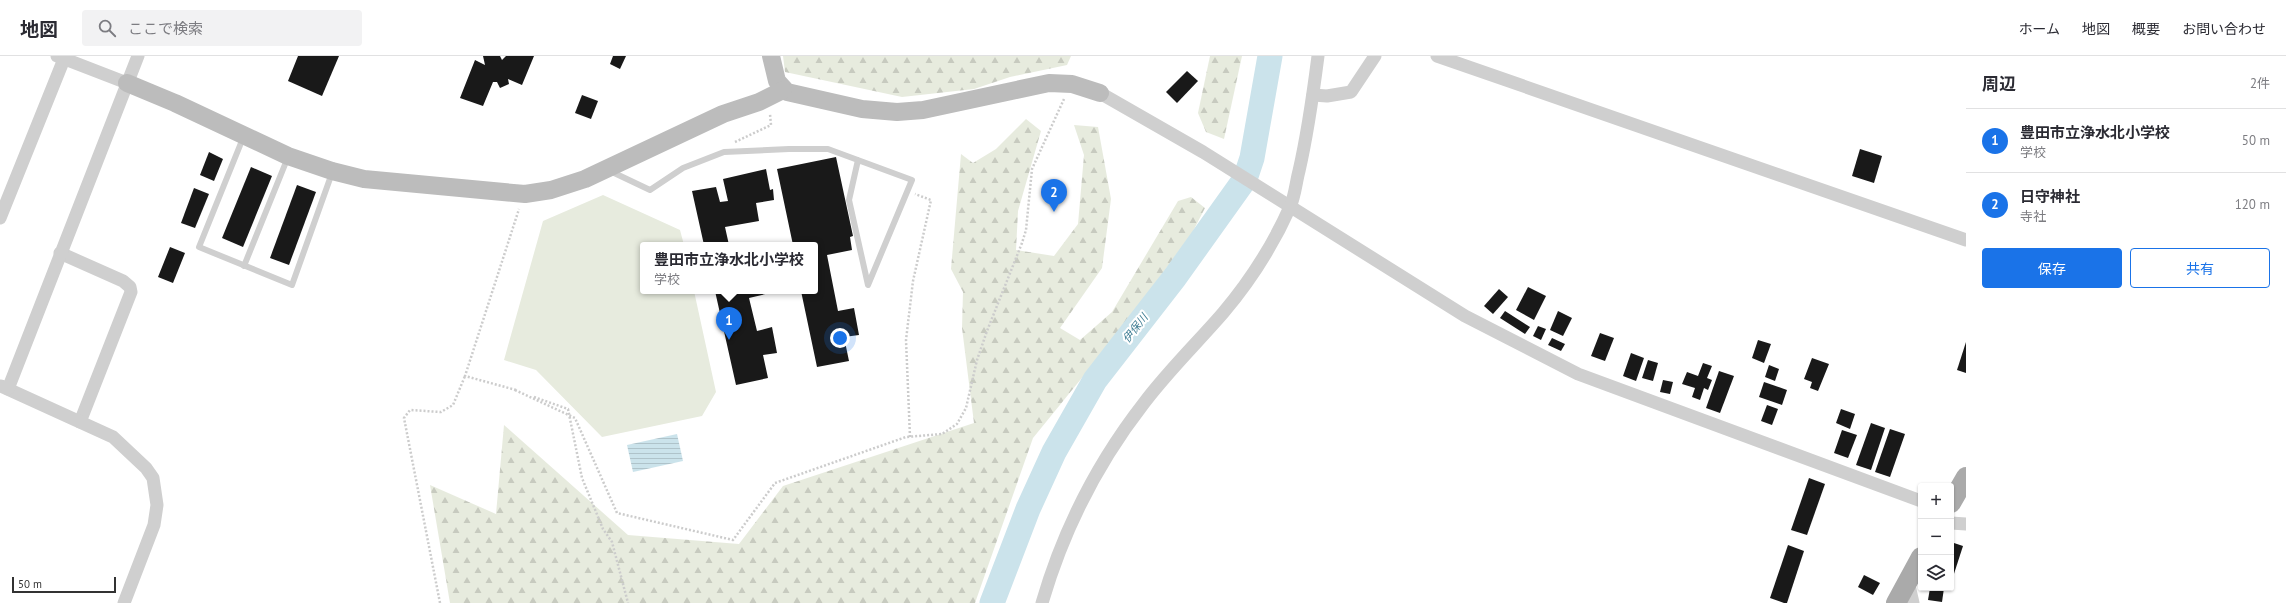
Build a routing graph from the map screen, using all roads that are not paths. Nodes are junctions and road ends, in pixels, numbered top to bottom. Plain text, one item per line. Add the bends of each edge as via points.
1 (138, 56) edge
2 (771, 56) edge
3 (1318, 56) edge
4 (1375, 56) edge
5 (1437, 56) edge
6 (60, 58) edge
7 (128, 83) junction
8 (784, 90) junction
9 (1100, 93) joint
10 (1313, 95) junction
11 (244, 136) junction
12 (288, 156) junction
13 (858, 160) junction
14 (605, 169) junction
15 (332, 171) junction
16 (1286, 202) junction
17 (0, 218) edge
18 (1966, 240) edge
19 (60, 253) junction
20 (244, 266) junction
21 (4, 387) edge
22 (80, 422) junction
23 (1966, 477) edge
24 (1954, 498) edge
25 (1918, 500) edge
26 (1954, 523) edge
27 (1966, 524) edge
28 (1918, 563) edge
29 (1908, 581) junction
30 (124, 603) edge
31 (1042, 603) edge
32 (1896, 603) edge
33 (1913, 603) edge

1 - 7 street
2 - 8 street via 777,81
3 - 10 street
4 - 10 street via 1351,92 1327,96
5 - 18 street
6 - 7 street
6 - 17 street
7 - 11 street
7 - 19 street
8 - 9 street via 862,109 897,112 924,110 1049,83 1072,84
8 - 14 street via 759,102 723,114
9 - 16 street
10 - 16 street via 1309,125
11 - 12 street
11 - 20 lane via 199,247
12 - 15 street
12 - 20 lane
13 - 13 lane via 912,180 868,285 848,200
13 - 14 lane via 828,149 789,148 724,152 683,168 650,190
14 - 15 street via 551,190 525,194 364,178
15 - 20 lane via 332,179 292,285
16 - 25 street via 1465,316 1578,374
16 - 31 street via 1270,246 1249,279 1224,312 1144,402 1118,438 1075,514
19 - 21 street
19 - 22 street via 123,281 130,287 131,292
21 - 22 street
22 - 30 street via 117,440 146,468 155,487 157,505 154,525
23 - 24 main road
26 - 27 street
28 - 29 main road
29 - 32 main road
29 - 33 street

